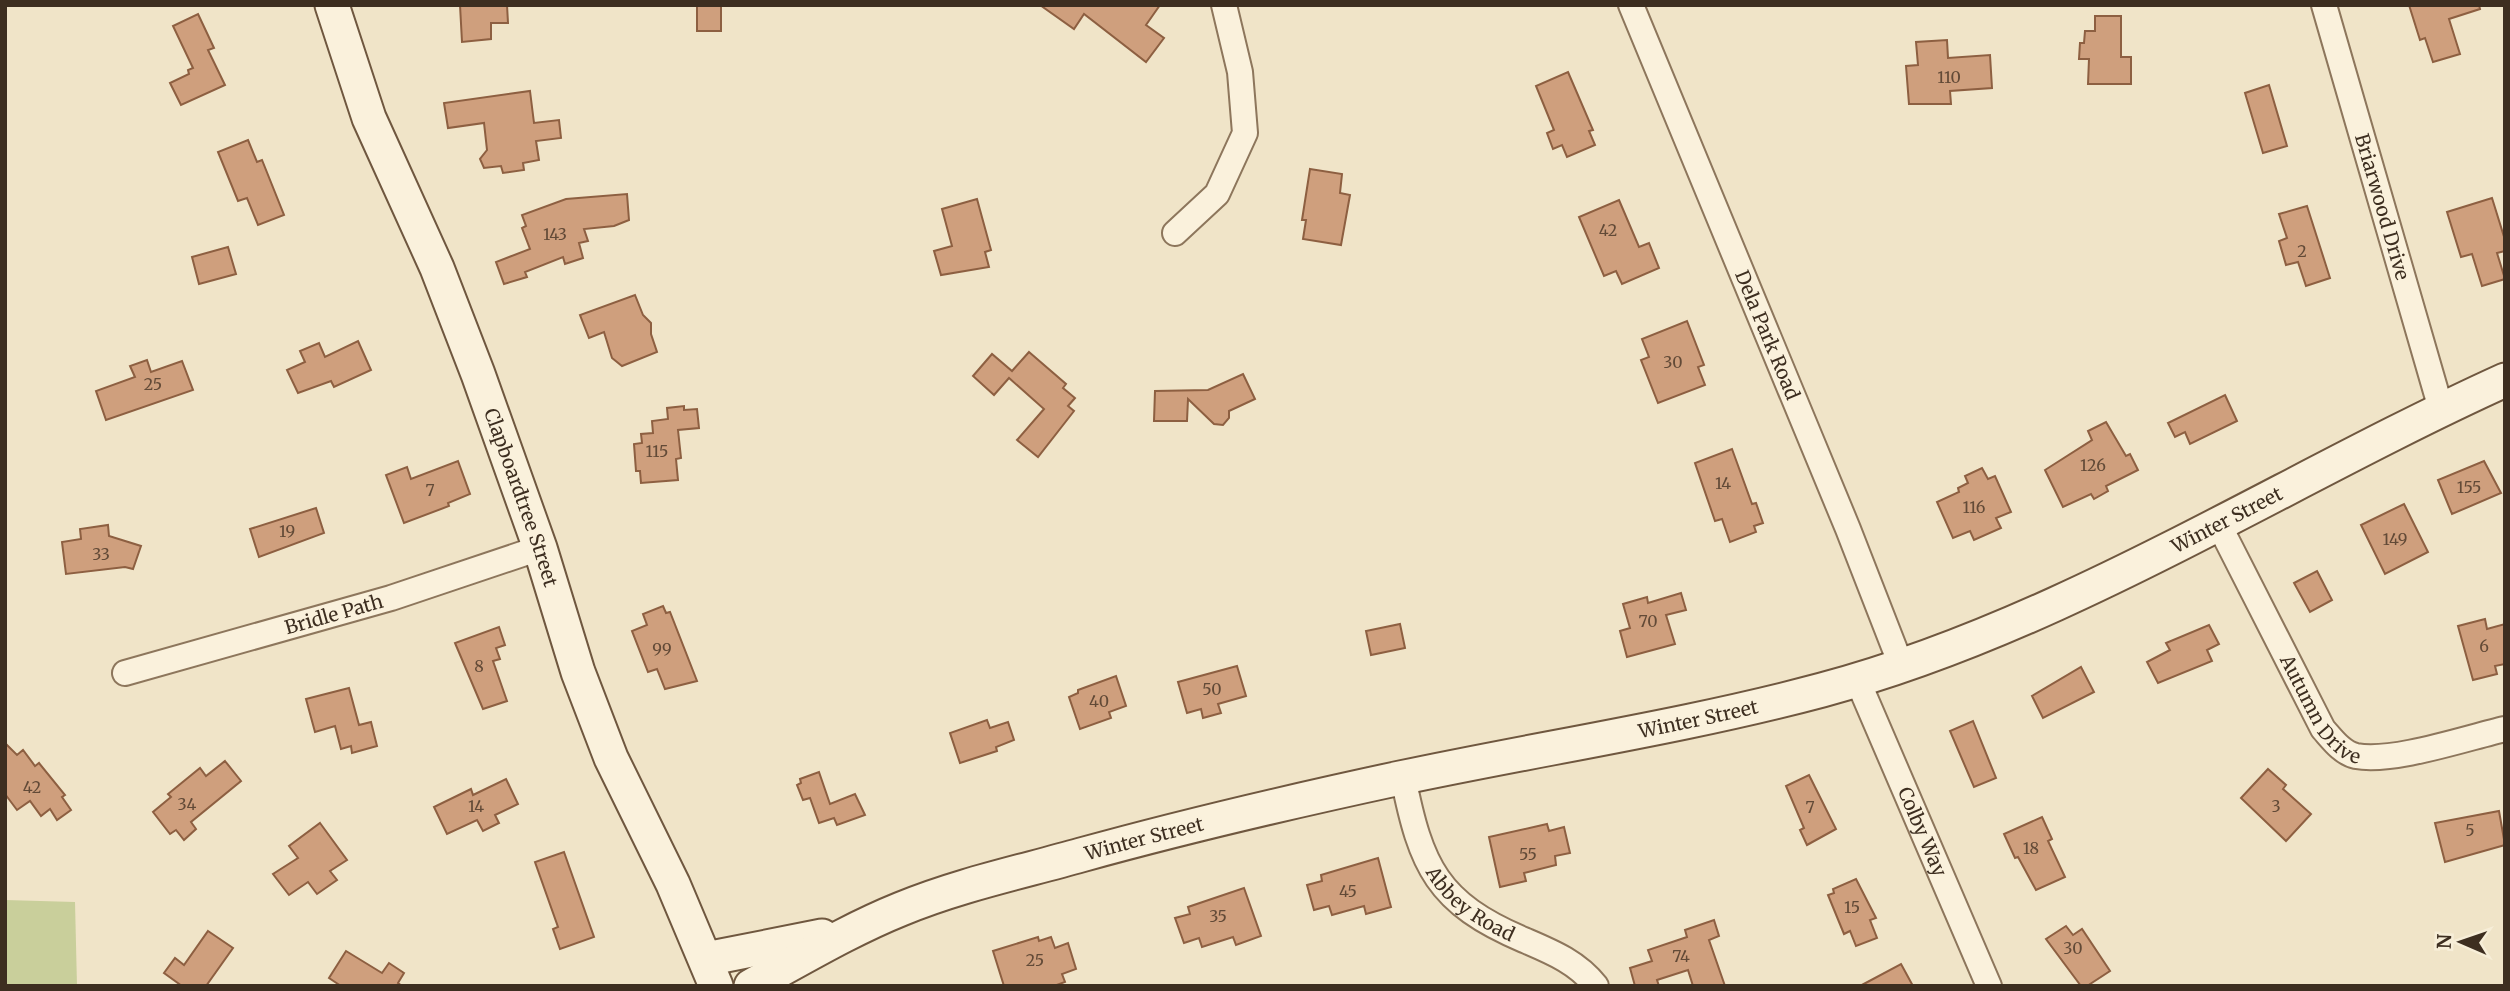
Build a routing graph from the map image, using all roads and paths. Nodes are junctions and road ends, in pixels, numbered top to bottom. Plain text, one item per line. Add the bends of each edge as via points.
1 (332, 5) edge
2 (1224, 5) edge
3 (1631, 5) edge
4 (2324, 5) edge
5 (1175, 233) dead end
6 (2505, 380) edge
7 (2441, 409) junction
8 (2218, 523) junction
9 (540, 548) junction
10 (1900, 665) junction
11 (125, 673) dead end
12 (1857, 679) junction
13 (2505, 729) edge
14 (1402, 777) junction
15 (848, 932) junction
16 (711, 972) edge
17 (751, 986) edge
18 (1596, 986) edge
19 (1989, 986) edge

1 - 9 street, Clapboardtree Street via 369,118 437,268
2 - 5 street via 1240,72 1245,132 1217,194
3 - 10 street, Dela Park Road
4 - 7 street, Briarwood Drive
6 - 7 street, Winter Street
7 - 8 street, Winter Street
8 - 10 street, Winter Street via 2022,617
8 - 13 street, Autumn Drive via 2323,729 2337,745 2354,756 2385,757
9 - 11 street, Bridle Path via 391,598
9 - 16 street, Clapboardtree Street via 578,672 611,758
10 - 12 street, Winter Street
12 - 14 street, Winter Street via 1662,729
12 - 19 street, Colby Way
14 - 15 street, Winter Street via 1161,833 938,896
14 - 18 street, Abbey Road via 1423,859 1441,885 1466,910 1560,955 1584,970
15 - 16 street, Winter Street
15 - 17 street, Winter Street

